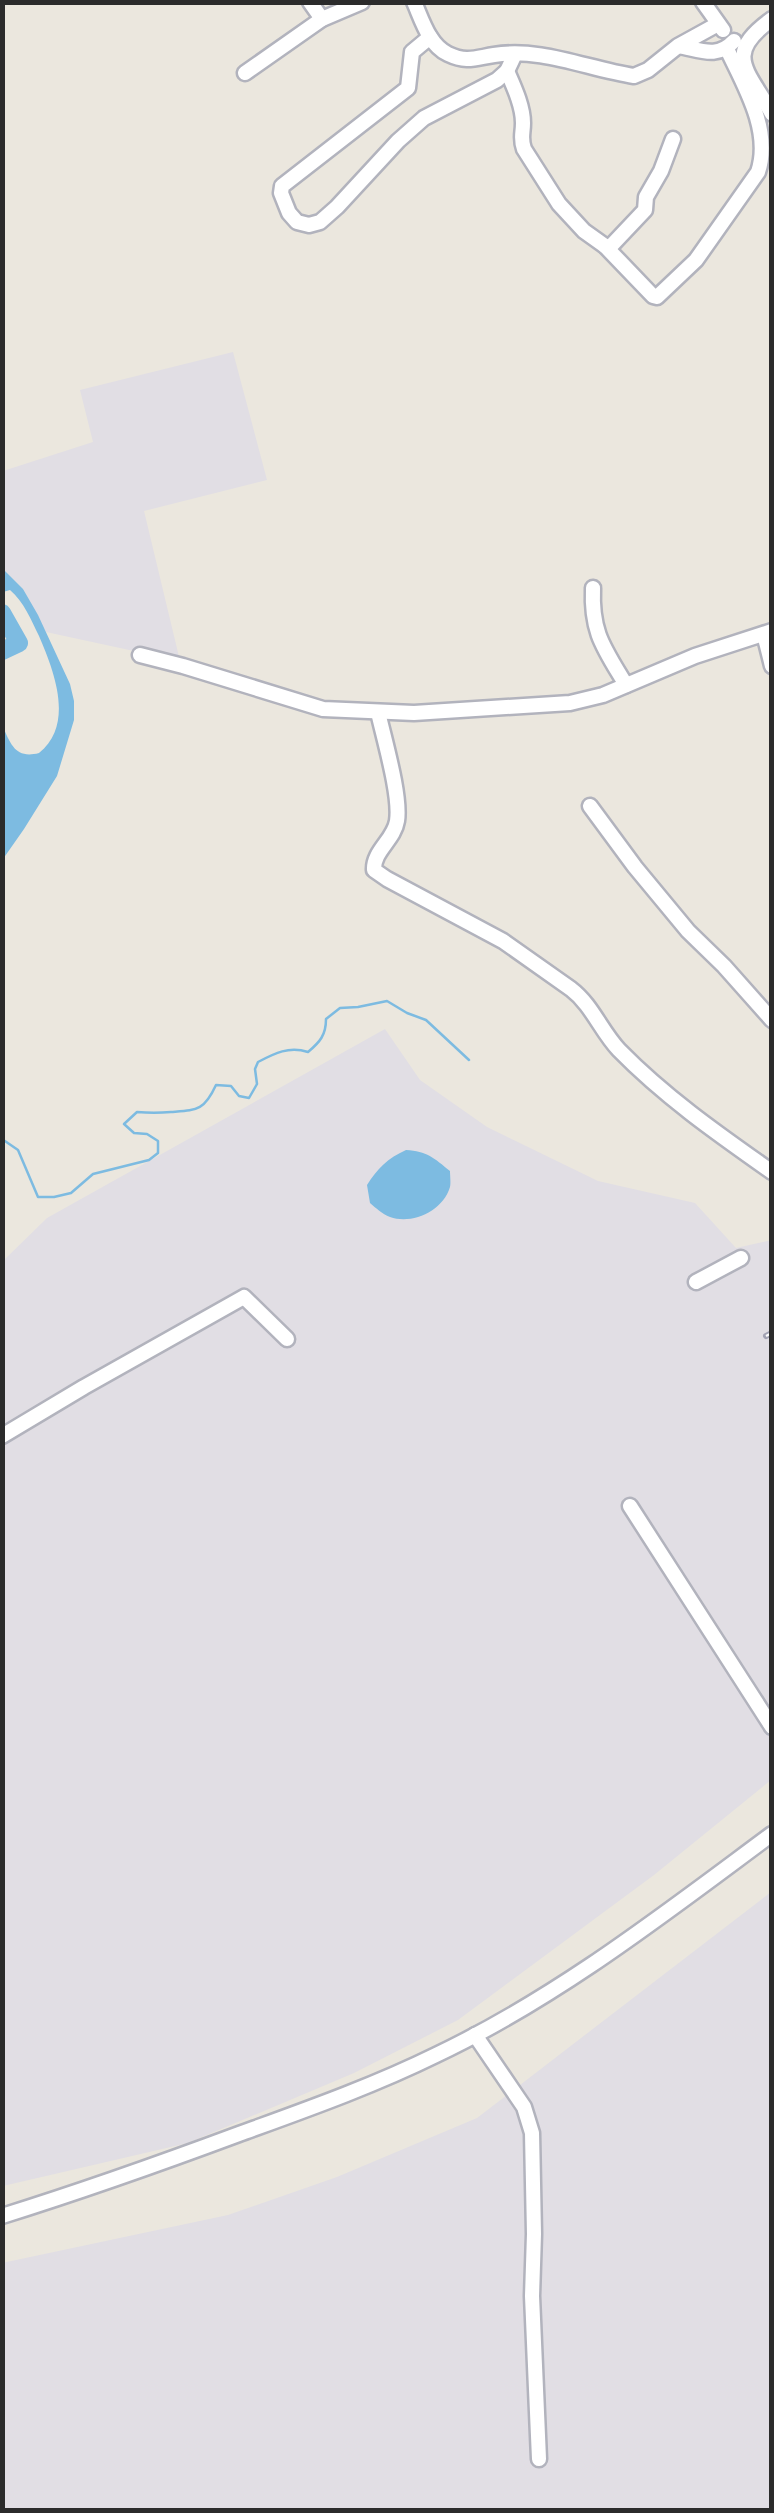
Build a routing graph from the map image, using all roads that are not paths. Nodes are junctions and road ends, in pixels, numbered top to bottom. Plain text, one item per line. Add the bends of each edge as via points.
1 (310, 2) edge
2 (362, 2) edge
3 (414, 2) edge
4 (703, 2) edge
5 (772, 18) edge
6 (322, 19) junction
7 (718, 24) junction
8 (430, 37) junction
9 (735, 44) junction
10 (678, 46) junction
11 (515, 54) junction
12 (507, 71) junction
13 (246, 73) dead end
14 (772, 114) edge
15 (672, 139) dead end
16 (605, 246) junction
17 (593, 588) dead end
18 (768, 633) edge
19 (140, 656) dead end
20 (772, 666) edge
21 (626, 685) junction
22 (378, 712) junction
23 (590, 806) dead end
24 (772, 1020) edge
25 (772, 1172) edge
26 (741, 1258) dead end
27 (696, 1282) dead end
28 (287, 1339) dead end
29 (2, 1436) edge
30 (630, 1506) dead end
31 (772, 1727) edge
32 (770, 1839) edge
33 (475, 2035) junction
34 (2, 2216) edge
35 (539, 2459) dead end

1 - 6 street
2 - 6 street
3 - 8 street
4 - 7 street
5 - 9 street
6 - 13 street
7 - 9 street
7 - 10 street
8 - 11 street via 446,54 474,61
8 - 12 street via 412,52 408,88 280,188 297,222 320,222 424,118
9 - 10 street via 718,52
9 - 14 street
9 - 16 street via 754,107 758,172 696,260 657,297
10 - 11 street via 634,76
11 - 12 street
12 - 16 street via 521,111 524,149 559,204
15 - 16 street via 645,210
17 - 21 street via 601,643
18 - 20 street
18 - 21 street
19 - 22 street via 323,709
21 - 22 street via 570,702
22 - 25 street via 398,818 374,870 572,988 616,1048 660,1090
23 - 24 street via 688,932
26 - 27 street
28 - 29 street via 244,1298
30 - 31 street
32 - 33 street via 588,1968
33 - 34 street via 300,2111
33 - 35 street via 524,2107 532,2133

